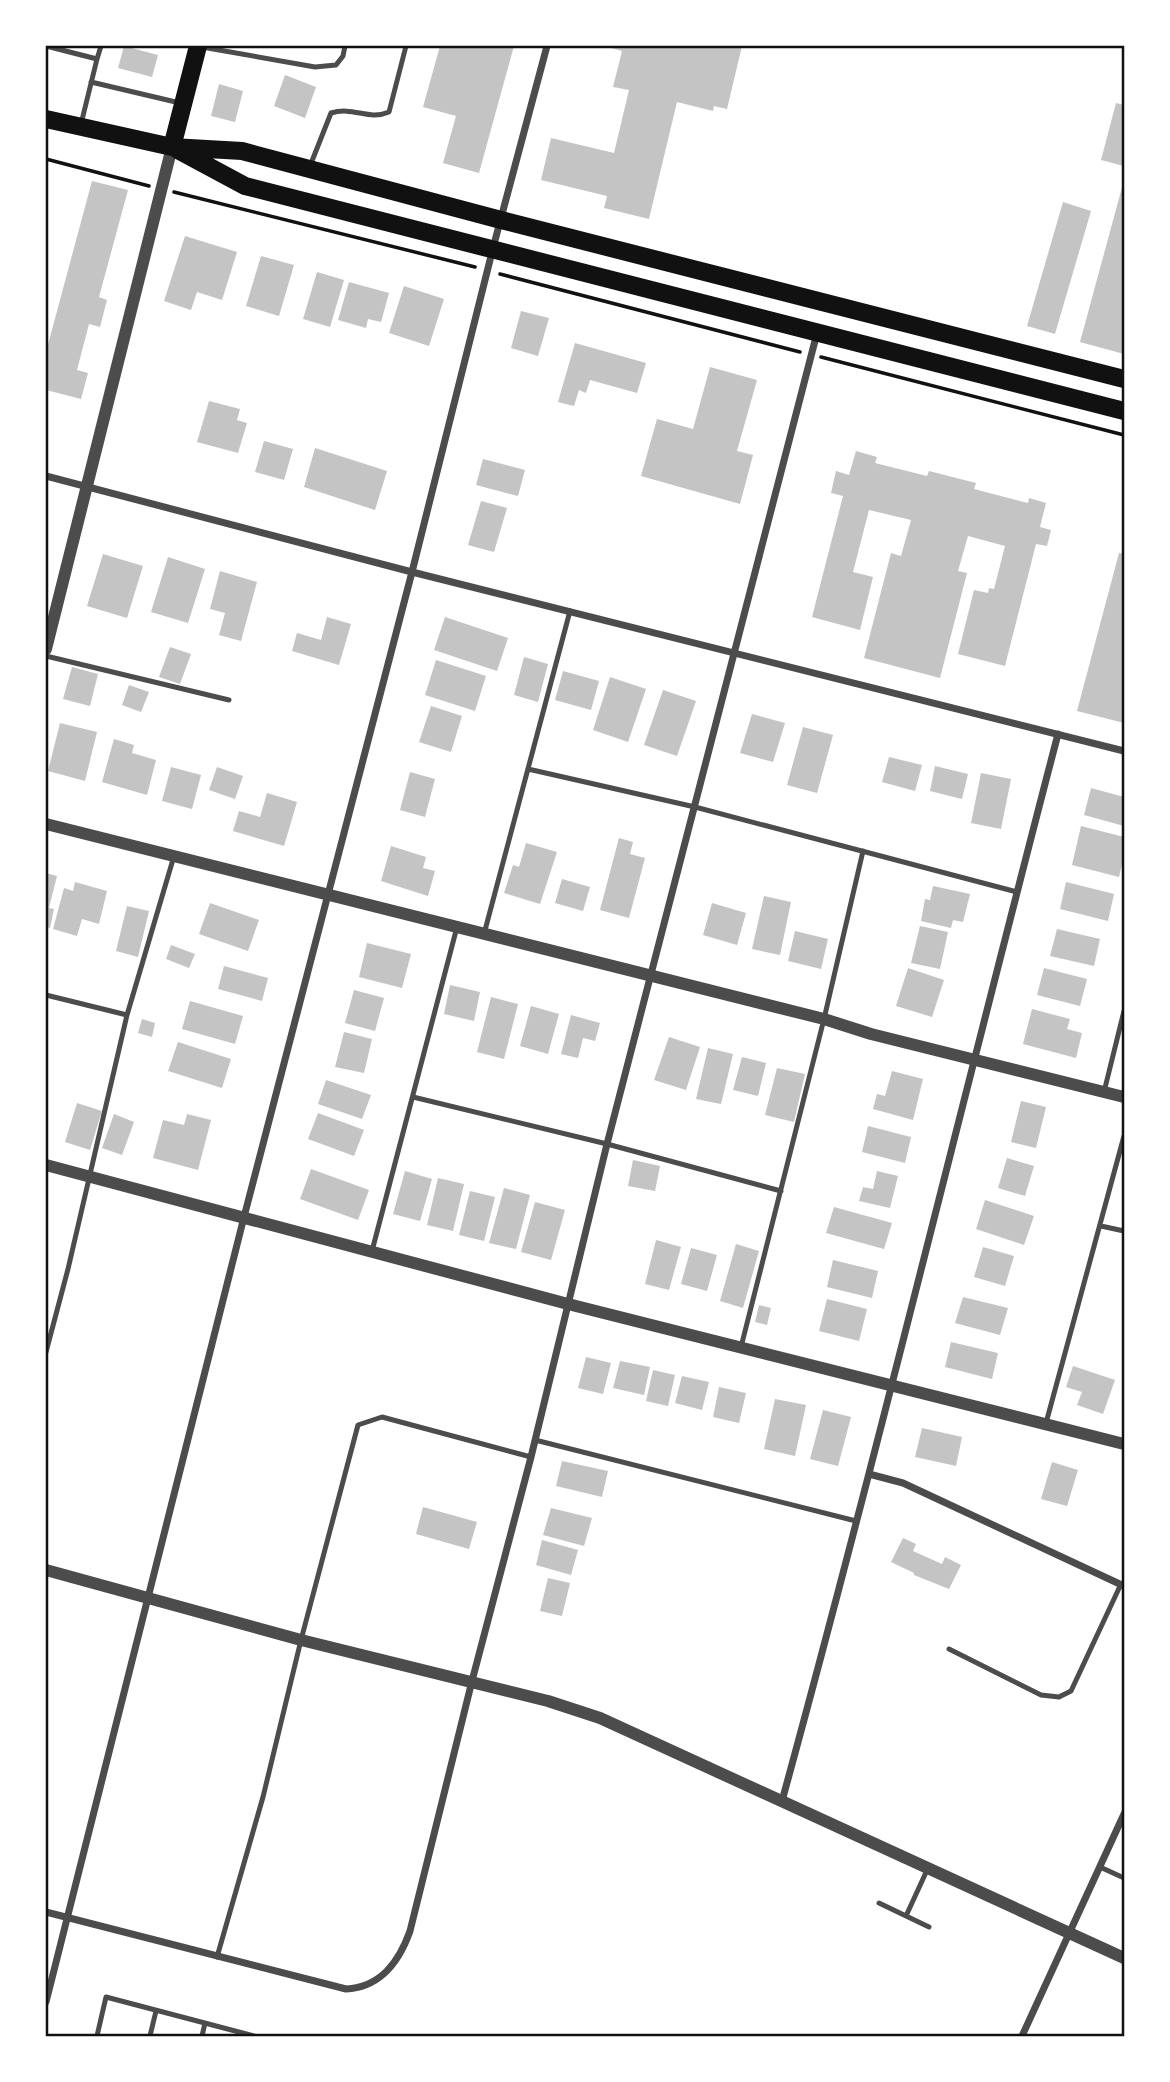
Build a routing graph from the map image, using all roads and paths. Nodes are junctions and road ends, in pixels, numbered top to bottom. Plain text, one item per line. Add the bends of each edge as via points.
1 (101, 46) edge
2 (197, 46) edge
3 (345, 46) edge
4 (406, 46) edge
5 (547, 46) edge
6 (46, 47) edge
7 (97, 60) junction
8 (91, 82) junction
9 (183, 103) junction
10 (46, 119) edge
11 (80, 127) junction
12 (172, 147) junction
13 (46, 159) edge
14 (309, 169) junction
15 (161, 189) junction
16 (501, 220) junction
17 (493, 248) junction
18 (488, 271) junction
19 (817, 333) junction
20 (811, 354) junction
21 (1125, 379) edge
22 (1125, 411) edge
23 (1125, 435) edge
24 (46, 476) edge
25 (85, 486) junction
26 (412, 572) junction
27 (570, 611) junction
28 (46, 649) edge
29 (734, 653) junction
30 (46, 656) edge
31 (229, 700) dead end
32 (1058, 734) junction
33 (1125, 751) edge
34 (528, 769) junction
35 (695, 807) junction
36 (46, 824) edge
37 (863, 851) junction
38 (174, 856) junction
39 (1017, 892) junction
40 (328, 896) junction
41 (457, 927) junction
42 (484, 934) junction
43 (650, 976) junction
44 (46, 995) edge
45 (1125, 1011) edge
46 (127, 1015) junction
47 (824, 1019) junction
48 (973, 1059) junction
49 (1104, 1092) junction
50 (413, 1097) junction
51 (1125, 1097) edge
52 (1125, 1136) edge
53 (607, 1144) junction
54 (46, 1165) edge
55 (89, 1176) junction
56 (781, 1191) junction
57 (244, 1217) junction
58 (1101, 1226) junction
59 (1125, 1231) edge
60 (372, 1251) junction
61 (568, 1304) junction
62 (741, 1347) junction
63 (46, 1352) edge
64 (891, 1385) junction
65 (1046, 1423) junction
66 (535, 1440) junction
67 (1125, 1444) edge
68 (531, 1457) junction
69 (869, 1474) junction
70 (856, 1521) junction
71 (46, 1570) edge
72 (1123, 1585) edge
73 (148, 1598) junction
74 (301, 1640) junction
75 (949, 1649) dead end
76 (472, 1681) junction
77 (782, 1801) junction
78 (1125, 1814) edge
79 (1100, 1867) junction
80 (929, 1868) junction
81 (1125, 1878) edge
82 (879, 1903) dead end
83 (46, 1912) edge
84 (906, 1916) junction
85 (67, 1918) junction
86 (929, 1927) dead end
87 (1070, 1933) junction
88 (217, 1957) junction
89 (1125, 1958) edge
90 (46, 2002) edge
91 (156, 2011) junction
92 (205, 2023) junction
93 (97, 2036) edge
94 (150, 2036) edge
95 (202, 2036) edge
96 (254, 2036) edge
97 (1022, 2036) edge

1 - 7 lane
2 - 3 lane via 315,67 335,65
2 - 9 main road
4 - 14 lane via 389,113 379,117 342,110 331,114
5 - 16 street
6 - 7 lane
7 - 8 lane
8 - 9 lane
8 - 11 lane
9 - 12 main road
10 - 11 main road
11 - 12 main road
12 - 14 main road via 242,151
12 - 15 street
12 - 17 main road via 245,186
13 - 15 path
14 - 16 main road
15 - 18 path
15 - 25 street
16 - 17 street
16 - 21 main road
17 - 18 street
17 - 19 main road
18 - 20 path
18 - 26 street
19 - 20 street
19 - 22 main road
20 - 23 path
20 - 29 street
24 - 25 street
25 - 26 street
25 - 28 street
26 - 27 street
26 - 40 street
27 - 29 street
27 - 34 lane
29 - 32 street
29 - 35 street
30 - 31 lane
32 - 33 street
32 - 39 street
34 - 35 lane
34 - 42 lane
35 - 37 lane
35 - 43 street
36 - 38 street
37 - 39 lane
37 - 47 lane
38 - 40 street
38 - 46 lane
39 - 48 street
40 - 41 street
40 - 57 street
41 - 42 street
41 - 50 lane
42 - 43 street
43 - 47 street
43 - 53 street
44 - 46 lane
45 - 49 lane
46 - 55 lane
47 - 48 street
47 - 56 lane
48 - 49 street
48 - 64 street
49 - 51 street
50 - 53 lane
50 - 60 lane
52 - 58 lane
53 - 56 lane
53 - 61 street
54 - 55 street
55 - 57 street
55 - 63 lane
56 - 62 lane
57 - 60 street
57 - 73 street
58 - 59 lane
58 - 65 lane
60 - 61 street
61 - 62 street
61 - 66 street
62 - 64 street
64 - 65 street
64 - 69 street
65 - 67 street
66 - 68 street
66 - 70 lane
68 - 74 lane via 382,1417 358,1425
68 - 76 street
69 - 70 street
69 - 72 street via 903,1483
70 - 77 street
71 - 73 street
72 - 75 lane via 1071,1691 1059,1697 1041,1695
73 - 74 street
73 - 85 street
74 - 76 street
74 - 88 lane
76 - 77 street via 600,1718
76 - 88 street via 410,1931 399,1957 378,1980 346,1989
77 - 80 street
78 - 79 street
79 - 81 lane
79 - 87 street
80 - 84 lane
80 - 87 street
82 - 84 lane
83 - 85 street
84 - 86 lane
85 - 88 street
85 - 90 street
87 - 89 street
87 - 97 street
91 - 92 lane
91 - 93 lane via 106,1997
91 - 94 lane
92 - 95 lane
92 - 96 lane

